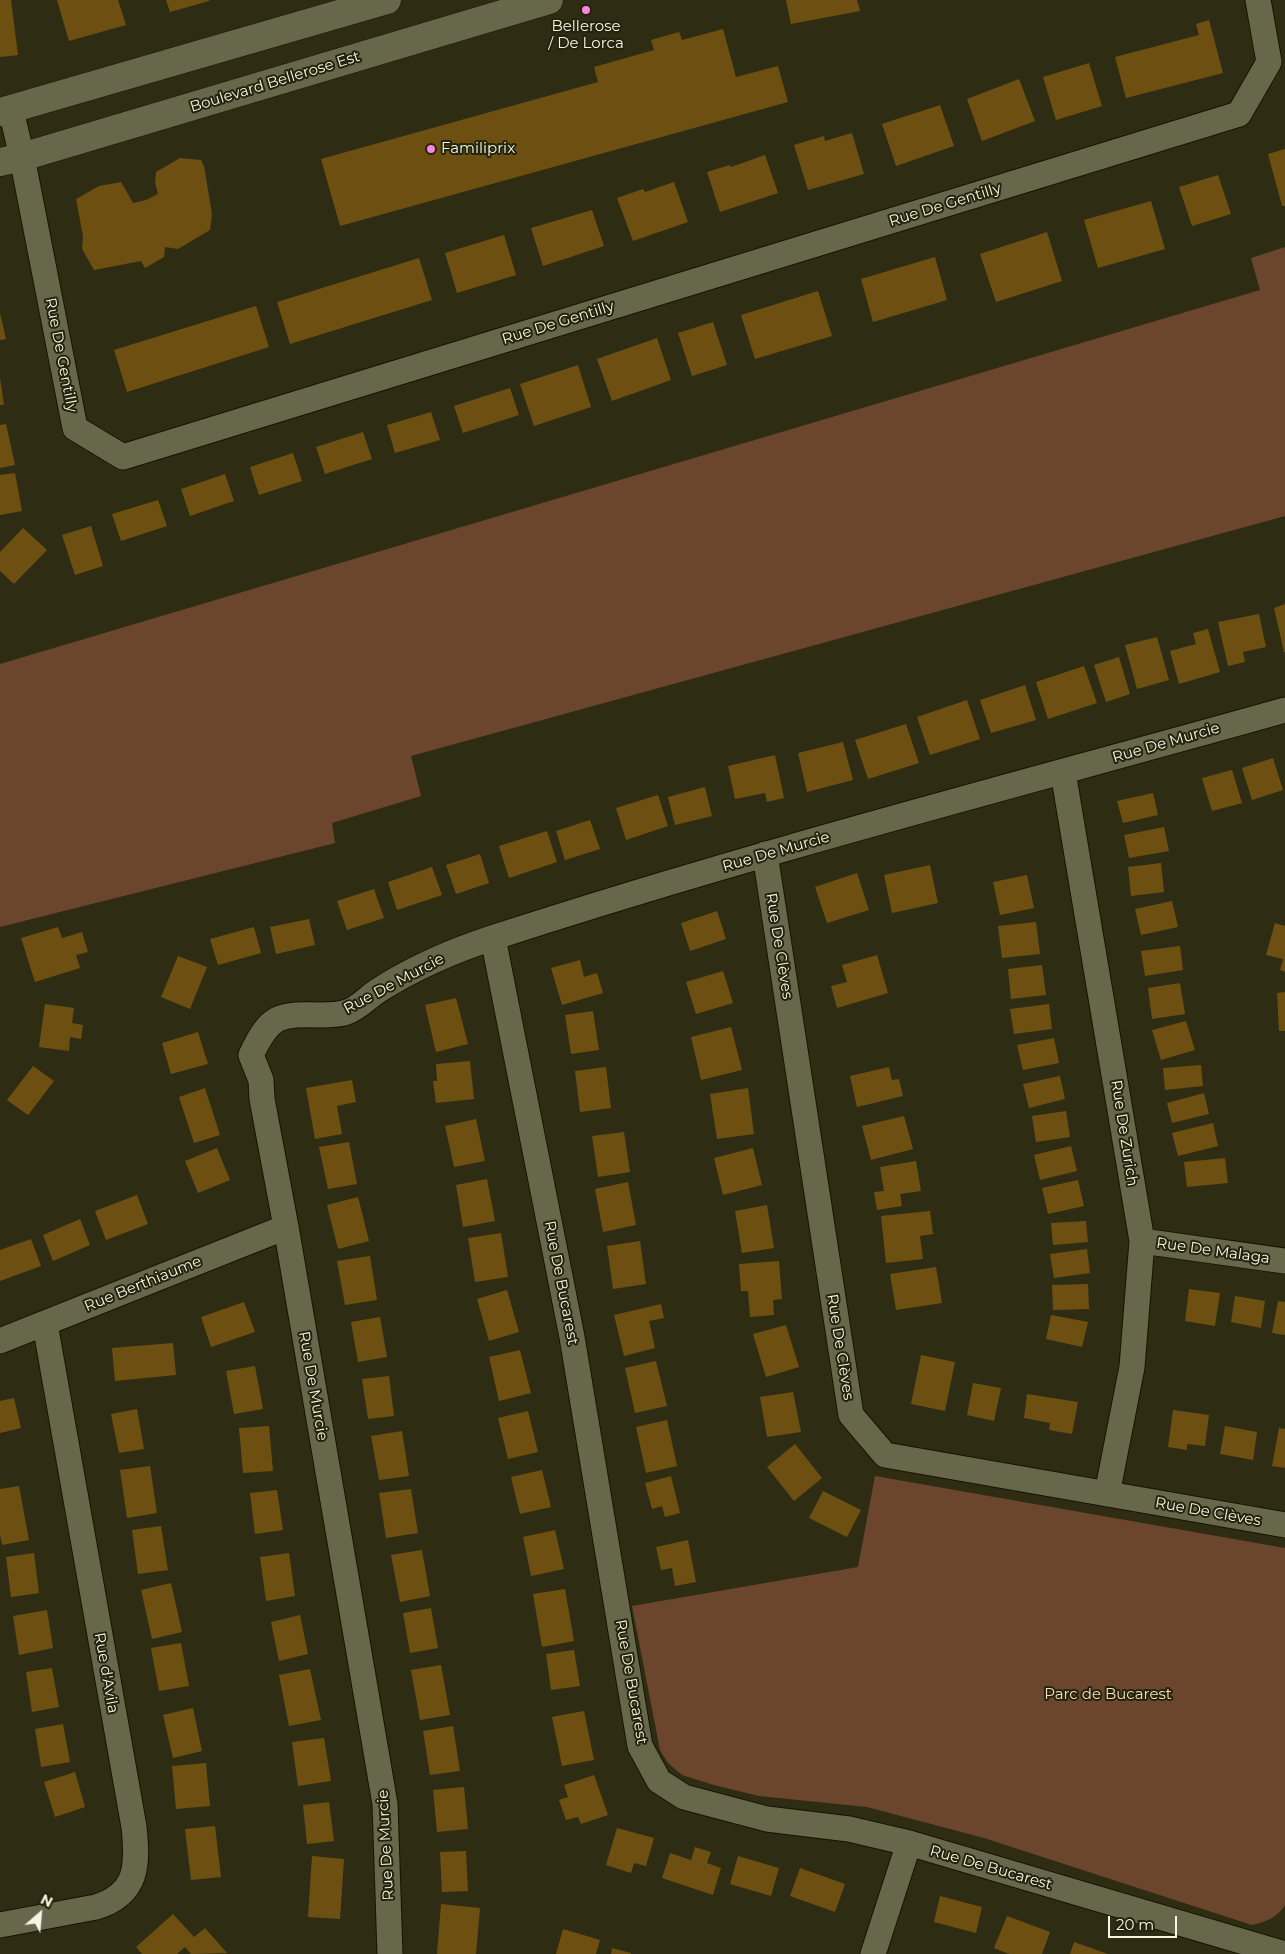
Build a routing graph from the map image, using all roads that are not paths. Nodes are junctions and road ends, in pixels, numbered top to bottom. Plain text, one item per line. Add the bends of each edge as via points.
1 (387, 0) edge
2 (549, 0) edge
3 (1258, 0) edge
4 (5, 111) edge
5 (11, 159) edge
6 (1285, 710) edge
7 (1063, 772) junction
8 (766, 854) junction
9 (493, 938) junction
10 (286, 1227) junction
11 (1142, 1240) junction
12 (1285, 1261) edge
13 (44, 1324) junction
14 (0, 1341) edge
15 (1107, 1494) junction
16 (1285, 1525) edge
17 (909, 1843) junction
18 (0, 1925) edge
19 (390, 1954) edge
20 (873, 1954) edge
21 (1285, 1954) edge

1 - 4 street
2 - 5 street, Boulevard Bellerose Est
3 - 5 street, Rue De Gentilly via 1269,62 1239,114 123,457 74,428
4 - 5 street, Rue De Gentilly
6 - 7 street, Rue De Murcie
7 - 8 street, Rue De Murcie
7 - 11 street, Rue De Zurich
8 - 9 street, Rue De Murcie
8 - 15 street, Rue De Clèves via 851,1415 885,1455
9 - 10 street, Rue De Murcie via 432,960 348,1012 292,1014 275,1018 265,1029 251,1055 261,1080
9 - 17 street, Rue De Bucarest via 572,1337 640,1746 659,1781 684,1797 767,1820 849,1829
10 - 13 street, Rue Berthiaume
10 - 19 street, Rue De Murcie via 386,1804
11 - 12 street, Rue De Malaga
11 - 15 street, Rue De Zurich via 1132,1367
13 - 14 street, Rue Berthiaume
13 - 18 street, Rue d'Avila via 136,1851 134,1872 124,1892 111,1902
15 - 16 street, Rue De Clèves
17 - 20 street
17 - 21 street, Rue De Bucarest

